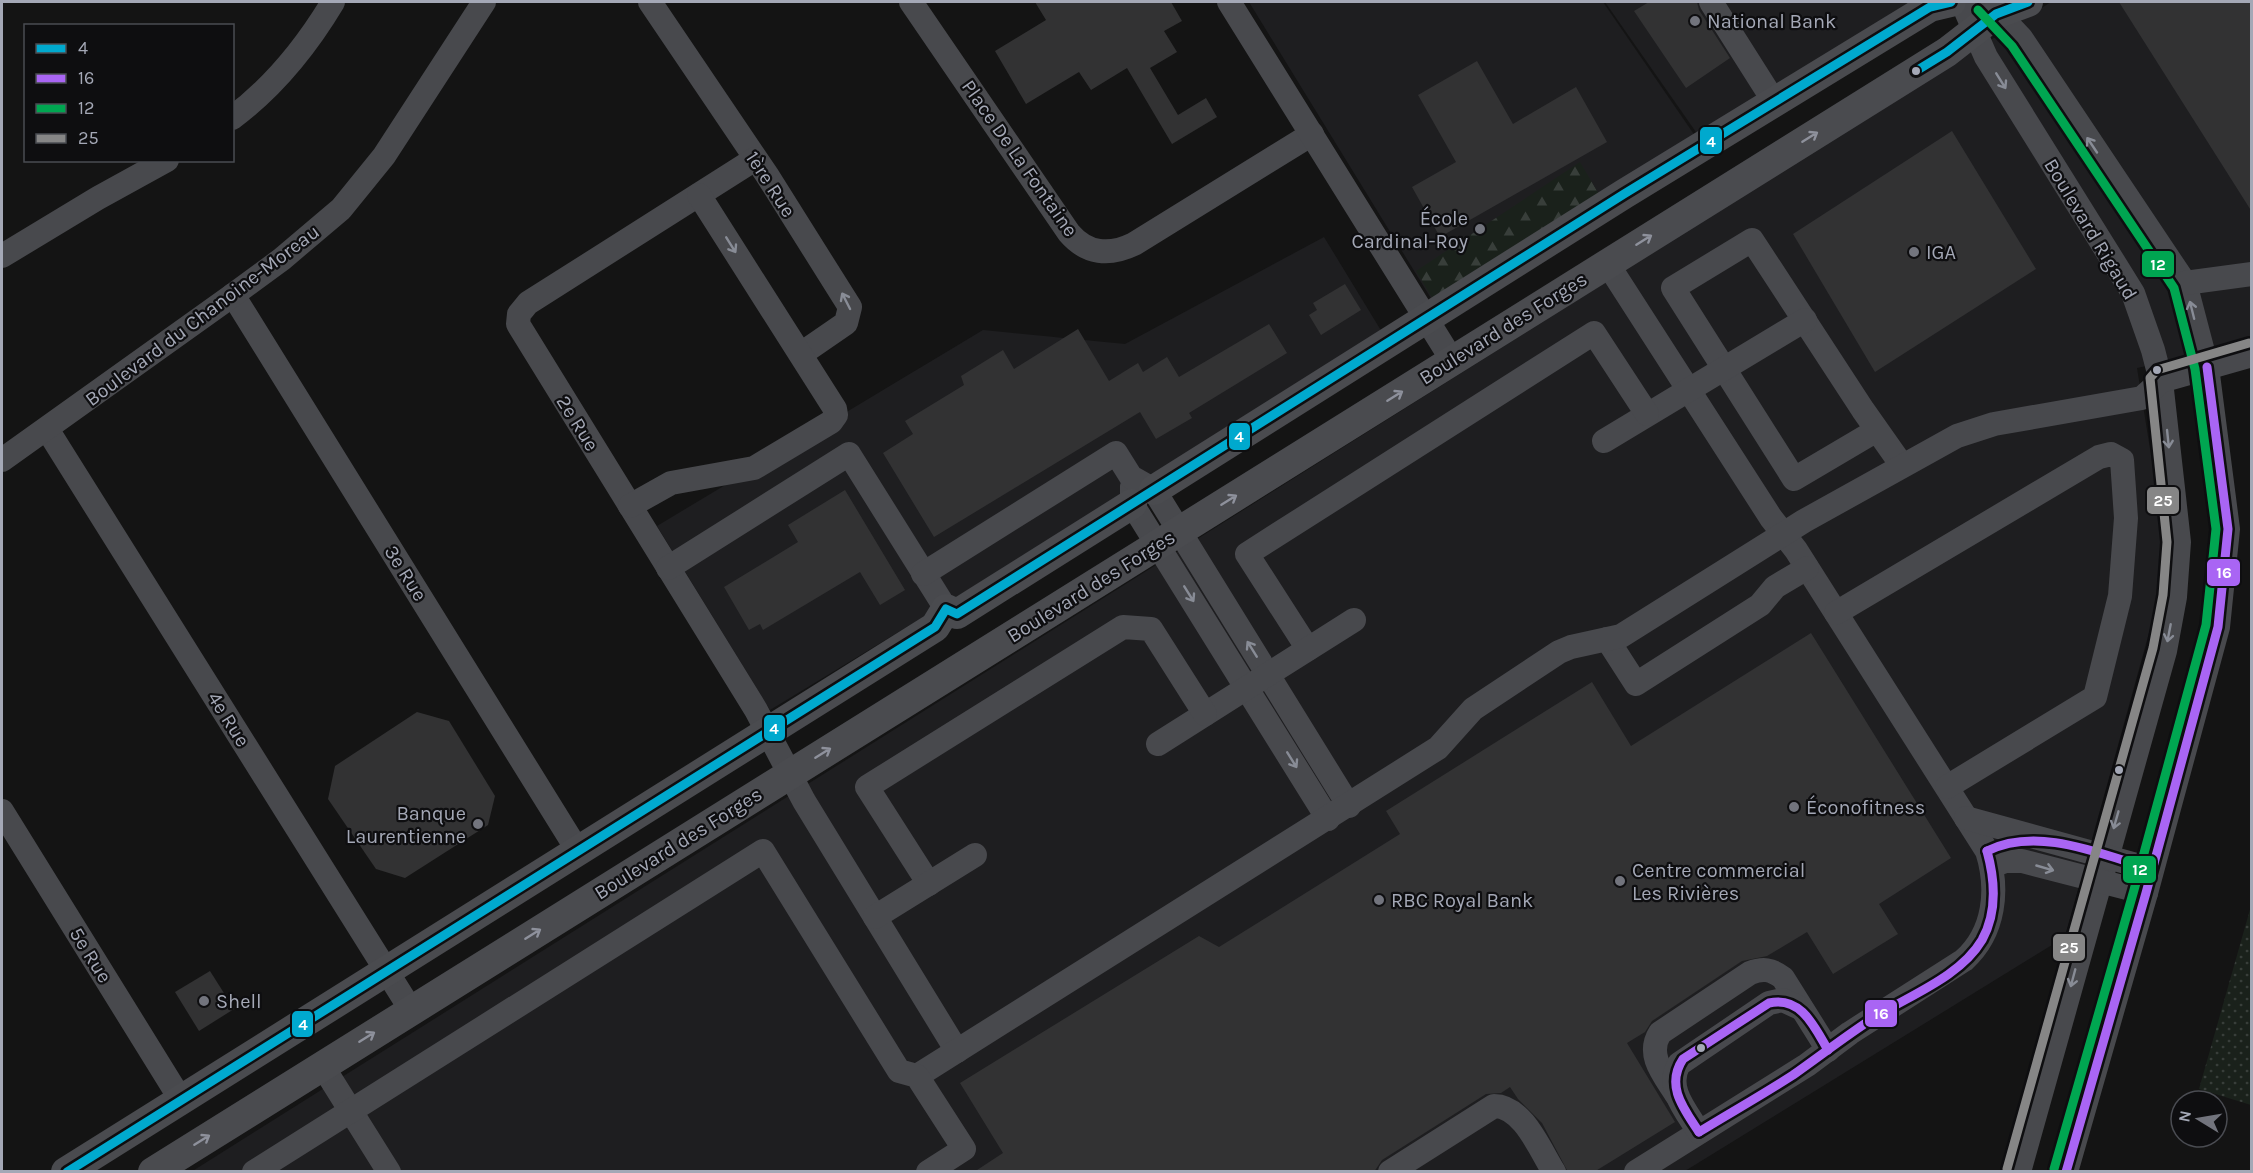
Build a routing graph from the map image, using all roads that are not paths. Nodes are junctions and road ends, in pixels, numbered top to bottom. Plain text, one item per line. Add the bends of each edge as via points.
1 (333, 2) edge
2 (484, 2) edge
3 (651, 2) edge
4 (911, 2) edge
5 (1228, 2) edge
6 (1711, 2) edge
7 (1951, 2) edge
8 (1962, 2) edge
9 (2028, 2) edge
10 (1985, 15) edge
11 (1775, 103) junction
12 (234, 116) edge
13 (1312, 134) junction
14 (755, 159) junction
15 (163, 162) edge
16 (699, 195) junction
17 (2, 256) edge
18 (1607, 263) junction
19 (2252, 274) edge
20 (2186, 283) junction
21 (233, 295) junction
22 (1427, 320) junction
23 (1805, 320) junction
24 (801, 354) junction
25 (2252, 355) edge
26 (1452, 360) junction
27 (2207, 367) junction
28 (1725, 370) junction
29 (2162, 381) junction
30 (1689, 390) junction
31 (1647, 414) junction
32 (46, 429) junction
33 (1877, 430) junction
34 (1604, 441) dead end
35 (2, 460) edge
36 (1901, 464) junction
37 (1139, 490) junction
38 (630, 506) junction
39 (1783, 535) junction
40 (1169, 537) junction
41 (668, 568) junction
42 (1807, 568) junction
43 (923, 574) junction
44 (946, 609) junction
45 (1836, 613) junction
46 (1354, 620) dead end
47 (1607, 639) junction
48 (1308, 649) junction
49 (1268, 674) junction
50 (1247, 687) junction
51 (1205, 714) junction
52 (768, 733) junction
53 (1158, 744) dead end
54 (789, 774) junction
55 (1947, 787) junction
56 (1349, 806) junction
57 (2, 811) edge
58 (1966, 818) junction
59 (1328, 819) junction
60 (2039, 839) junction
61 (579, 851) junction
62 (975, 855) dead end
63 (2106, 857) junction
64 (1989, 859) junction
65 (2151, 869) junction
66 (2099, 881) junction
67 (929, 884) junction
68 (2146, 893) junction
69 (875, 917) junction
70 (387, 971) junction
71 (1802, 1009) junction
72 (411, 1010) junction
73 (1828, 1050) junction
74 (957, 1051) junction
75 (322, 1065) junction
76 (917, 1076) junction
77 (1676, 1094) junction
78 (181, 1100) junction
79 (350, 1111) junction
80 (1699, 1132) junction
81 (66, 1172) edge
82 (153, 1172) edge
83 (254, 1172) edge
84 (388, 1172) edge
85 (928, 1172) edge
86 (1390, 1172) edge
87 (1554, 1172) edge
88 (1636, 1172) edge
89 (2019, 1172) edge
90 (2066, 1172) edge

1 - 12 street via 309,41 280,75
2 - 21 street, Boulevard du Chanoine-Moreau via 363,184 325,223
3 - 14 street, 1ère Rue
4 - 13 street, Place De La Fontaine via 1069,233 1094,251 1114,252 1134,244
5 - 13 street
6 - 11 street
7 - 11 main road via 1930,7
8 - 10 street, Boulevard Rigaud
9 - 10 main road, Boulevard des Forges
18 -> 10 main road, Boulevard des Forges via 1947,52
20 -> 10 street, Boulevard Rigaud via 2021,38
10 -> 29 street, Boulevard Rigaud via 1986,57 2133,293
11 - 22 main road
13 - 22 street
14 - 16 street, 2e Rue
24 -> 14 street, 1ère Rue via 846,323 850,307
15 - 17 street
16 -> 24 street
16 - 38 street, 2e Rue via 528,303 519,314 519,328
18 - 26 main road, Boulevard des Forges
18 - 30 street
19 - 20 street
27 -> 20 street, Boulevard Rigaud
21 - 32 street, Boulevard du Chanoine-Moreau
21 - 61 street, 3e Rue
22 - 26 street
22 - 37 main road
23 - 28 street
23 - 28 street via 1752,240 1673,288
23 - 33 street
24 - 38 street via 835,409 833,420 754,468 671,483
25 - 27 street
40 -> 26 main road, Boulevard des Forges
27 - 29 street
27 - 65 street, Boulevard Rigaud via 2228,529 2218,627
28 - 30 street
28 - 33 street via 1794,479
29 - 36 street via 2142,398 1975,429
29 -> 63 street, Boulevard Rigaud via 2180,542 2175,597 2165,651
30 - 31 street
30 - 39 street
31 - 34 street
31 - 48 street via 1594,333 1247,554
32 - 35 street, Boulevard du Chanoine-Moreau
32 - 70 street, 4e Rue
33 - 36 street
36 - 39 street
37 - 40 street
37 - 43 street via 1116,453
37 - 44 main road via 957,614
38 - 41 street, 2e Rue
39 - 42 street
39 - 47 street via 1621,636
49 -> 40 street
40 -> 50 street
54 -> 40 main road, Boulevard des Forges
41 - 43 street via 849,454
41 - 52 street, 2e Rue
42 - 45 street
42 - 47 street via 1775,587 1760,605 1636,684
43 - 44 street
44 - 52 main road via 935,627
45 - 55 street
45 - 55 street via 2098,457 2110,454 2122,460 2126,518 2121,584 2114,628 2095,697
46 - 48 street
47 - 56 street via 1559,652 1473,709 1438,748
48 - 49 street
49 - 50 street
49 - 56 street
50 - 51 street
50 -> 59 street
51 - 53 street
51 - 67 street via 1151,629 1123,627 867,787
52 - 54 street, 2e Rue
52 - 61 main road
54 - 69 street, 2e Rue
72 -> 54 main road, Boulevard des Forges
55 - 58 street
56 - 59 street
57 - 78 street, 5e Rue
58 - 60 street
58 - 64 street
59 - 74 street
60 - 63 street
60 - 64 street via 2004,841
61 - 70 main road
62 - 67 street
63 - 65 street
63 - 66 street, Boulevard Rigaud
64 -> 66 street via 2022,861
64 - 73 street via 1991,914 1974,951
65 - 68 street, Boulevard Rigaud
66 - 68 street
66 -> 89 street, Boulevard Rigaud
67 - 69 street
68 - 90 street, Boulevard Rigaud
69 - 74 street, 2e Rue
70 - 72 street, 4e Rue
70 - 78 main road
71 - 73 street
71 - 77 street via 1783,1000 1769,1003 1683,1059 1674,1074
71 - 77 street via 1783,978 1759,969 1665,1029 1657,1038 1654,1053
75 -> 72 main road, Boulevard des Forges
73 - 80 street
74 - 76 street
75 - 79 street
82 -> 75 main road, Boulevard des Forges
76 - 79 street via 899,1071 763,852
76 - 85 street via 964,1149
77 - 80 street
78 - 81 main road
79 - 83 street
79 - 84 street
80 - 88 street
86 - 87 street via 1486,1110 1499,1106 1517,1115

